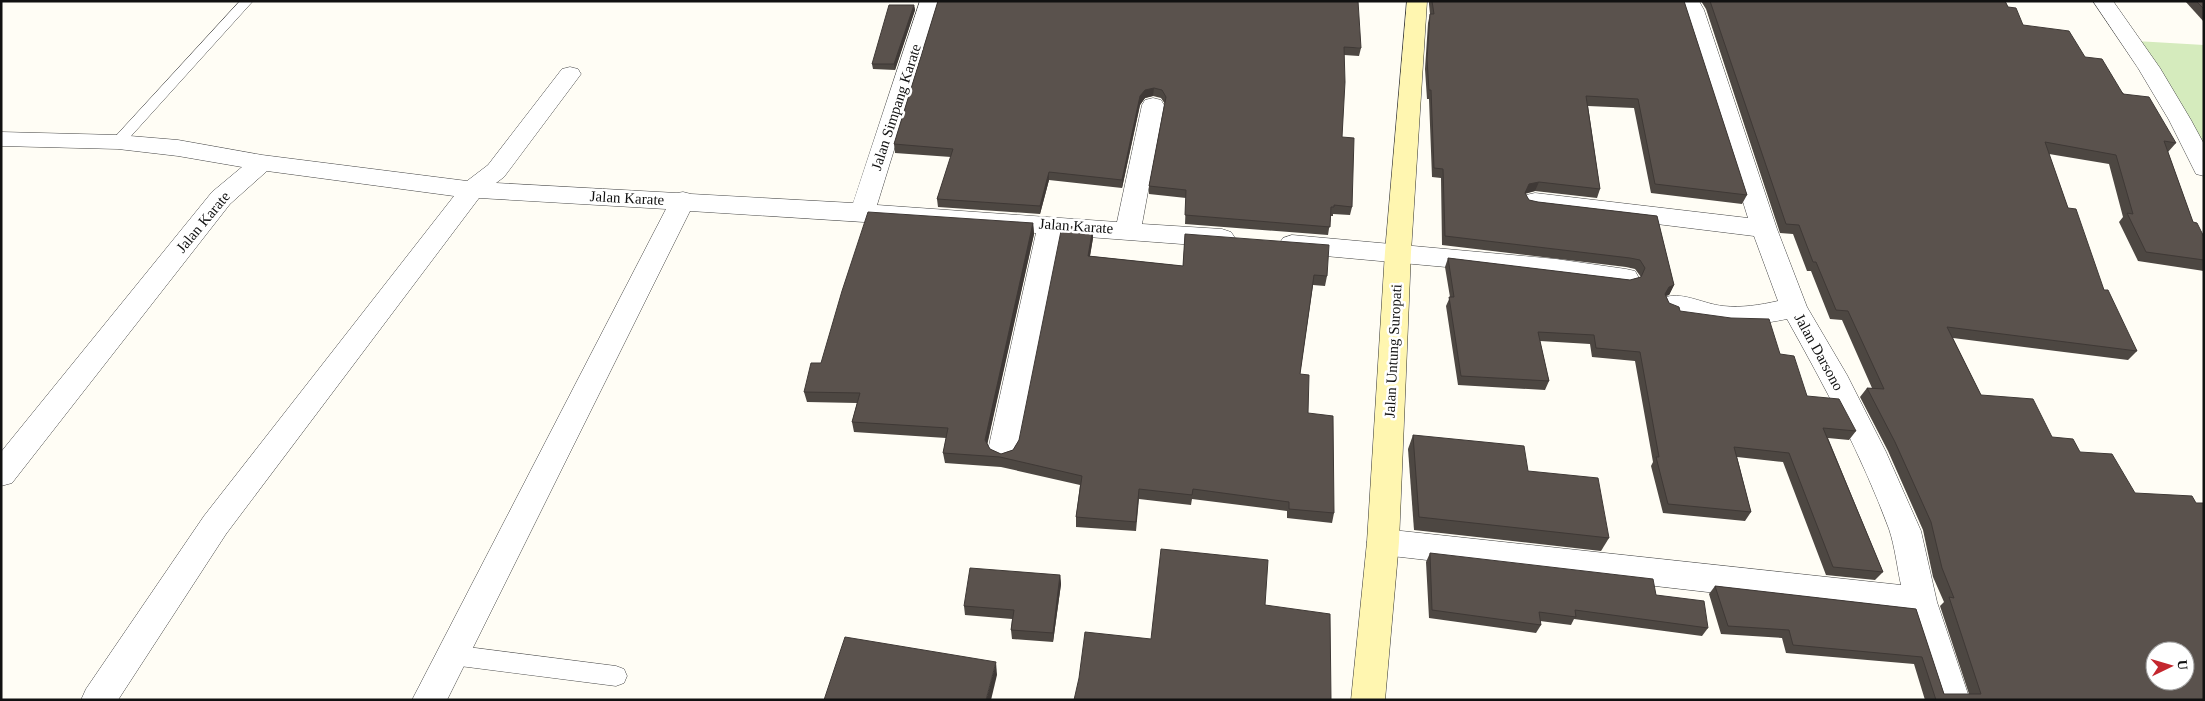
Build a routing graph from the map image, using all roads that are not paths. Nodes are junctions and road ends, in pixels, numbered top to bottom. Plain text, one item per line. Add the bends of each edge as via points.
1 (247, 1) edge
2 (930, 1) edge
3 (1417, 1) edge
4 (1689, 1) edge
5 (2103, 1) edge
6 (570, 74) dead end
7 (1153, 105) dead end
8 (1, 139) edge
9 (118, 142) junction
10 (262, 163) junction
11 (2204, 168) edge
12 (472, 190) junction
13 (683, 200) junction
14 (1535, 201) edge
15 (862, 212) junction
16 (1050, 225) junction
17 (1764, 229) junction
18 (1128, 230) junction
19 (1244, 240) edge
20 (1273, 242) edge
21 (1398, 252) junction
22 (1626, 278) edge
23 (1676, 304) edge
24 (1794, 308) junction
25 (1003, 450) dead end
26 (1, 474) edge
27 (1384, 542) junction
28 (1921, 602) junction
29 (452, 654) junction
30 (616, 676) dead end
31 (98, 700) edge
32 (429, 700) edge
33 (1368, 700) edge
34 (1953, 700) edge

1 - 9 lane
2 - 15 street, Jalan Simpang Karate
3 - 21 main road, Jalan Untung Suropati
4 - 17 street, Jalan Darsono
5 - 11 street via 2149,68
6 - 12 street via 496,171
7 - 18 street
8 - 9 street
9 - 10 street via 178,148
10 - 12 street, Jalan Karate
10 - 26 street, Jalan Karate via 221,198
12 - 13 street, Jalan Karate
12 - 31 street via 215,525
13 - 15 street, Jalan Karate
13 - 29 street
14 - 17 street
15 - 16 street, Jalan Karate
16 - 18 street, Jalan Karate
16 - 25 street
17 - 24 street, Jalan Darsono
18 - 19 street, Jalan Karate
20 - 21 street
21 - 22 street
21 - 27 main road, Jalan Untung Suropati
23 - 24 street via 1714,316 1741,318
24 - 28 street, Jalan Darsono via 1872,452 1905,531
27 - 28 street
27 - 33 main road, Jalan Untung Suropati
28 - 34 street, Jalan Darsono
29 - 30 lane
29 - 32 street

